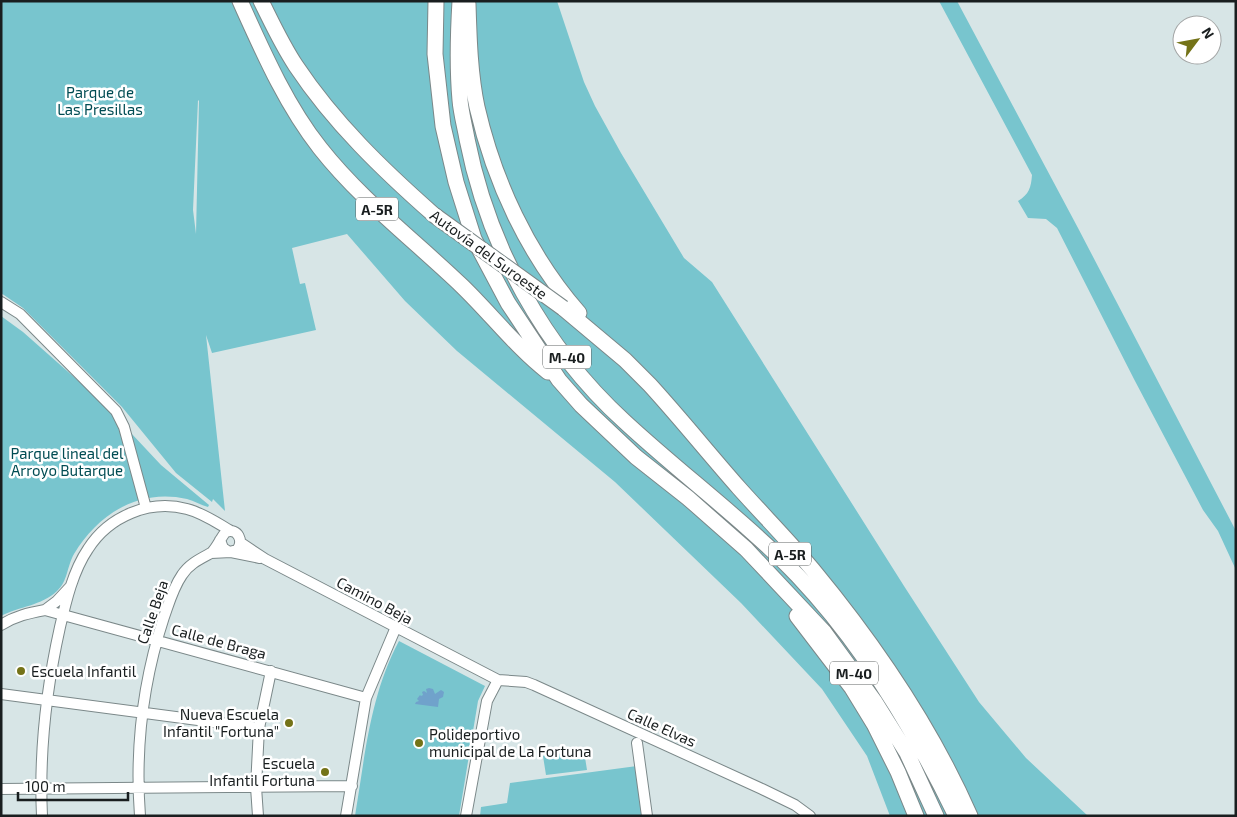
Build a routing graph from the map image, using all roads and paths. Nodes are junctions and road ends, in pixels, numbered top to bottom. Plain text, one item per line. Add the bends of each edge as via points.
1 (240, 1) edge
2 (261, 1) edge
3 (436, 1) edge
4 (460, 1) edge
5 (468, 1) edge
6 (1, 302) edge
7 (625, 360) junction
8 (559, 380) junction
9 (739, 488) junction
10 (146, 508) junction
11 (231, 531) junction
12 (220, 540) junction
13 (241, 543) junction
14 (746, 549) junction
15 (231, 552) junction
16 (212, 553) junction
17 (265, 559) junction
18 (72, 585) junction
19 (45, 610) junction
20 (63, 614) junction
21 (840, 622) junction
22 (1, 625) edge
23 (396, 627) junction
24 (157, 640) junction
25 (271, 671) junction
26 (498, 680) junction
27 (1, 694) edge
28 (366, 698) junction
29 (46, 699) junction
30 (142, 712) junction
31 (259, 728) junction
32 (637, 743) dead end
33 (352, 786) junction
34 (256, 787) junction
35 (40, 788) junction
36 (138, 788) junction
37 (1, 789) edge
38 (42, 816) edge
39 (140, 816) edge
40 (258, 816) edge
41 (346, 816) edge
42 (466, 816) edge
43 (647, 816) edge
44 (810, 816) edge
45 (916, 816) edge
46 (936, 816) edge
47 (956, 816) edge
48 (970, 816) edge

1 - 8 highway, A-5R via 275,76 319,147 363,197 488,310 531,359
2 - 7 highway, Autovía del Suroeste / A-5R, bridge via 296,66 346,131 388,175 434,215 563,308
3 - 8 highway, M-40 via 435,54 443,126 474,239 508,303
4 - 21 highway, M-40 via 460,102 473,168 492,226 526,296 559,346 623,421 759,537
5 - 7 highway via 477,105 493,163 520,225 559,289
6 - 10 street via 20,314 116,411 124,428
7 - 9 highway, Autovía del Suroeste / A-5R
8 - 14 highway, M-40 via 581,406 636,457
9 - 21 highway, A-5R via 762,521 821,590
9 - 48 highway via 812,570 872,646 932,741
10 - 11 street via 170,506 188,509
10 - 18 street via 113,523 95,540 84,556
11 - 12 street
11 - 13 street via 238,534
12 - 15 street via 223,548
12 - 16 street
13 - 15 street
13 - 17 street, Camino Beja
14 - 45 highway via 758,570 852,688 874,724
14 - 46 highway, M-40 via 824,632 875,702 907,754
15 - 16 street
15 - 17 street
16 - 24 street, Calle Beja via 191,564 175,586
17 - 23 street, Camino Beja
18 - 19 street
18 - 20 street
19 - 20 street, Calle de Braga
19 - 22 street via 25,613
20 - 24 street, Calle de Braga
20 - 29 street
21 - 47 highway, M-40 via 912,731
23 - 26 street, Camino Beja
23 - 28 street
24 - 25 street, Calle de Braga
24 - 30 street, Calle Beja
25 - 28 street, Calle de Braga
25 - 31 street
26 - 42 street via 487,701
26 - 44 street, Calle Elvas via 534,685 762,789
27 - 29 street
28 - 33 street
29 - 30 street
29 - 35 street
30 - 31 street
30 - 36 street, Calle Beja
31 - 34 street
32 - 43 street
33 - 34 street
33 - 41 street
34 - 36 street
34 - 40 street
35 - 36 street
35 - 37 street
35 - 38 street
36 - 39 street, Calle Beja

